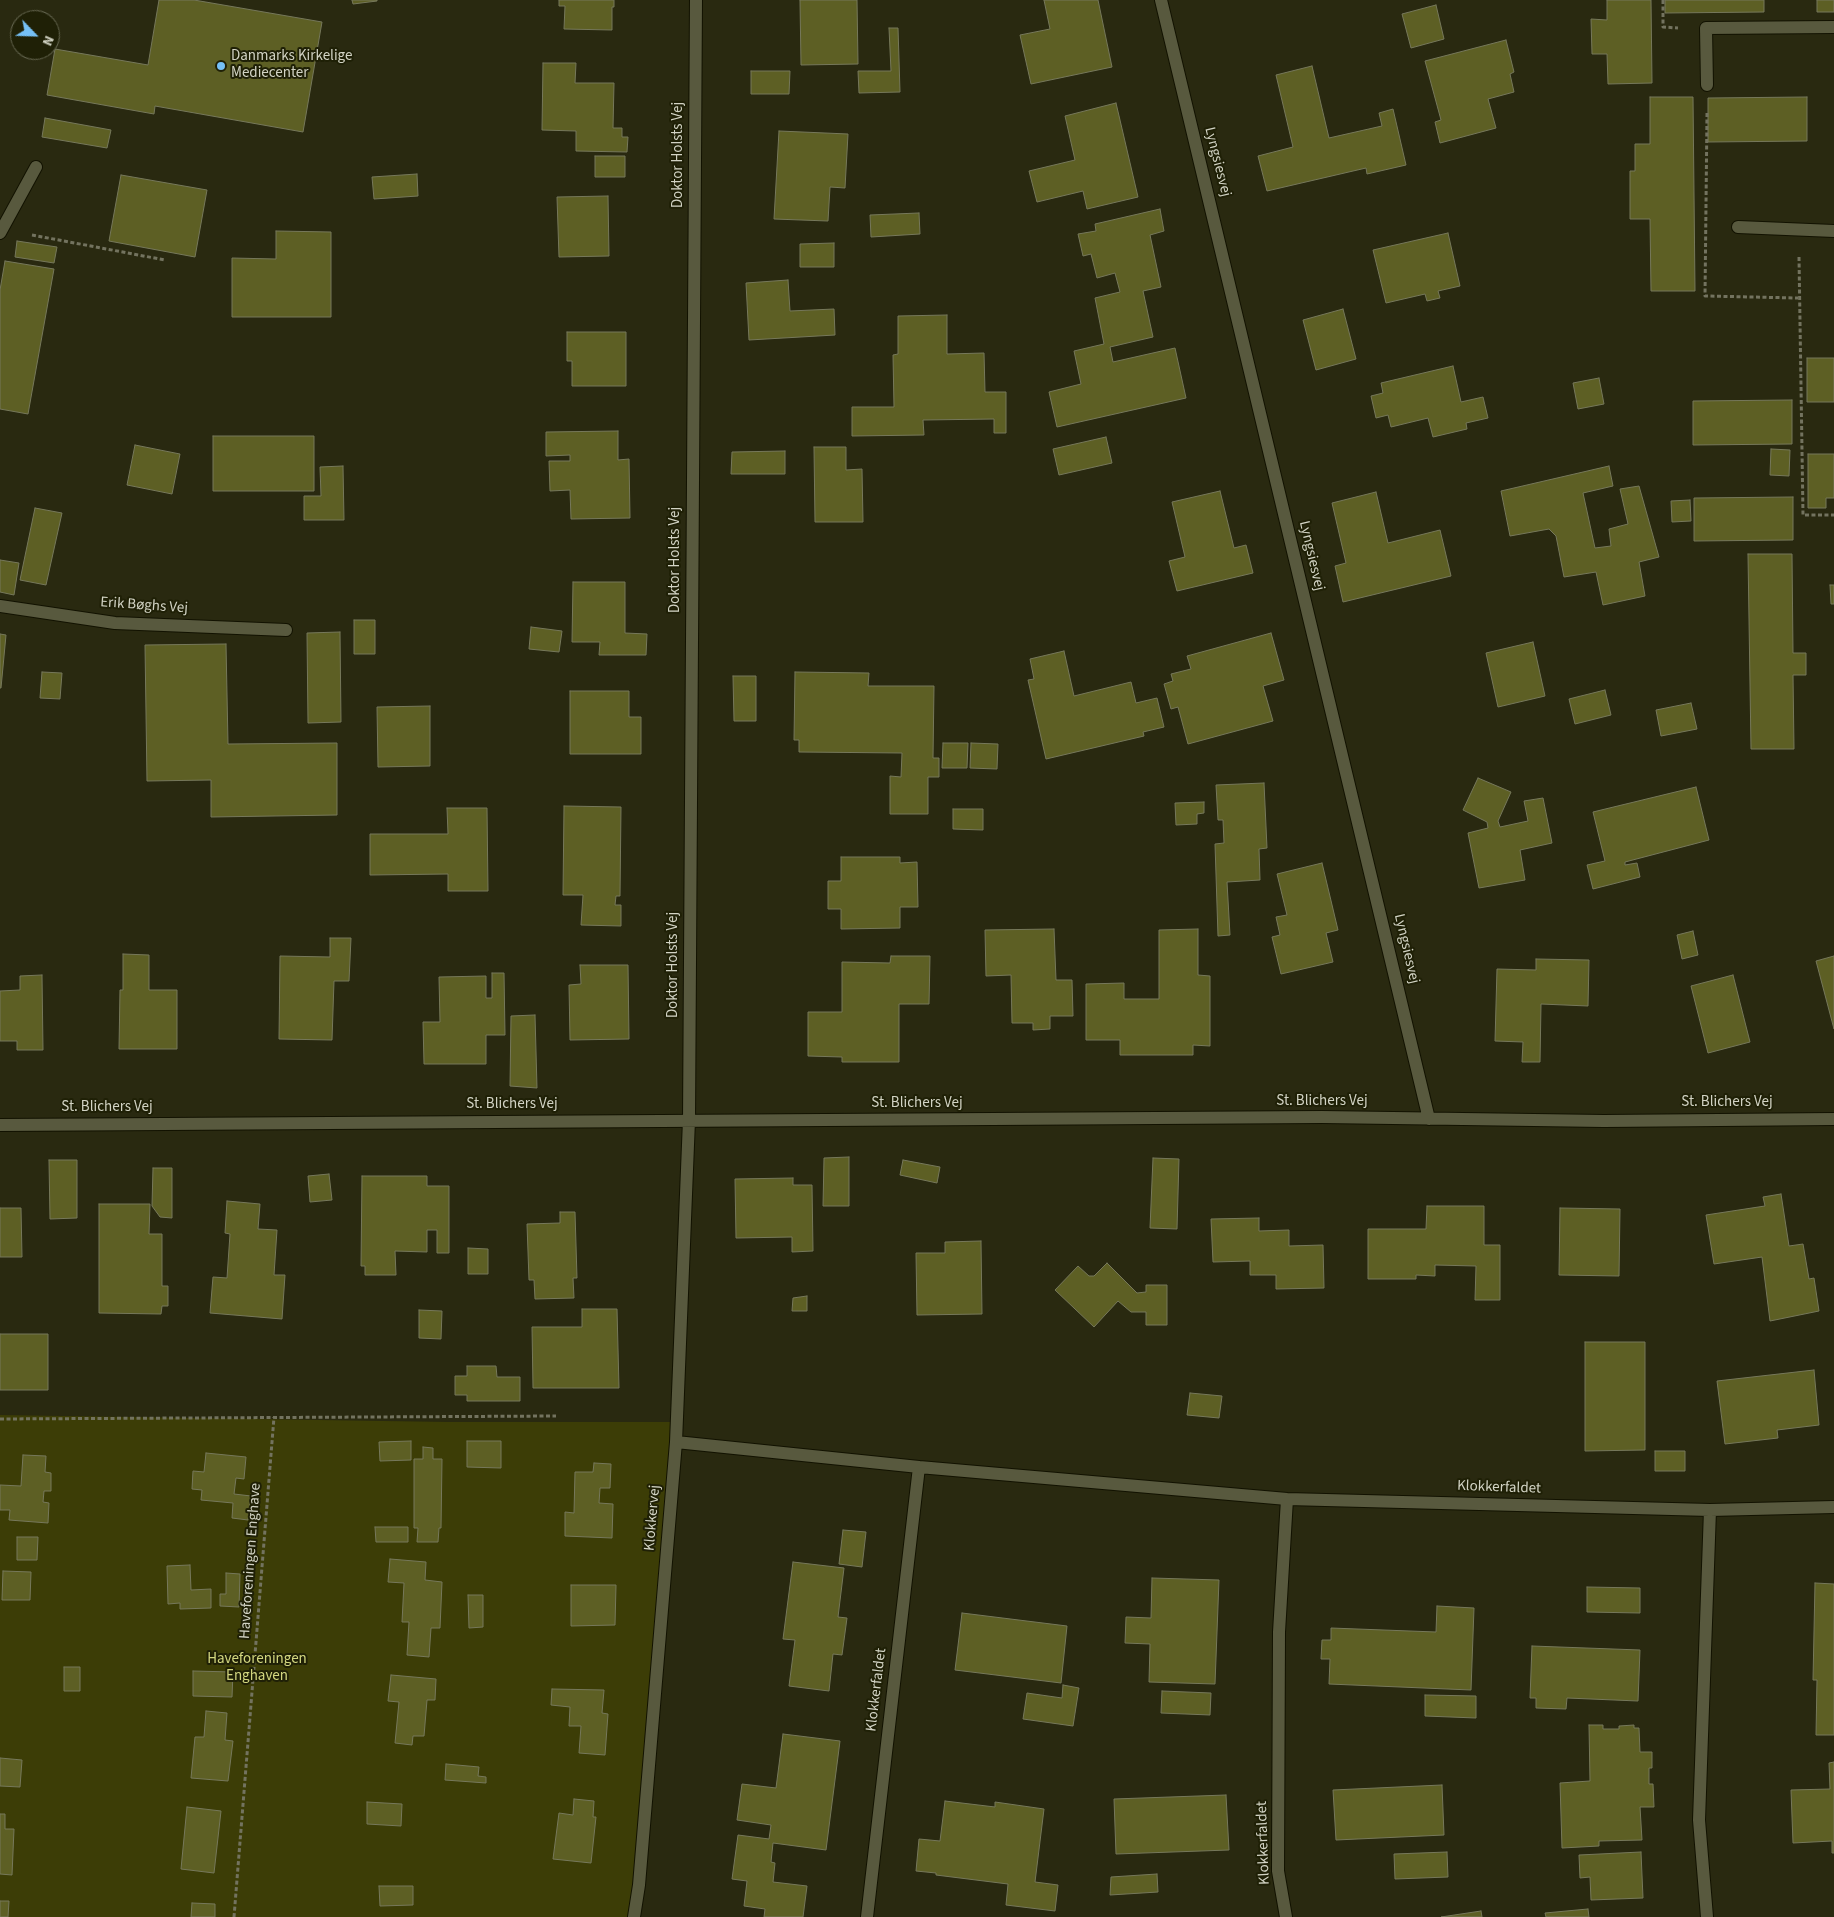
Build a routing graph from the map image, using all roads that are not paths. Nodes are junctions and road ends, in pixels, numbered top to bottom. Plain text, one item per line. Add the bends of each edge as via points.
1 (696, 0) edge
2 (1161, 0) edge
3 (1834, 27) edge
4 (1707, 85) dead end
5 (36, 167) dead end
6 (1738, 227) dead end
7 (1, 231) edge
8 (1834, 231) edge
9 (0, 606) edge
10 (286, 630) dead end
11 (1429, 1119) junction
12 (1834, 1119) edge
13 (689, 1120) junction
14 (0, 1125) edge
15 (676, 1442) junction
16 (919, 1467) junction
17 (1287, 1499) junction
18 (1834, 1506) edge
19 (1710, 1510) junction
20 (634, 1917) edge
21 (867, 1917) edge
22 (1286, 1917) edge
23 (1708, 1917) edge

1 - 13 street, Doktor Holsts Vej
2 - 11 street, Lyngsiesvej
3 - 4 street via 1706,28
5 - 7 street
6 - 8 street
9 - 10 street, Erik Bøghs Vej via 114,623
11 - 12 street, St. Blichers Vej
11 - 13 street, St. Blichers Vej
13 - 14 street, St. Blichers Vej
13 - 15 street, Klokkervej
15 - 16 street, Klokkerfaldet
15 - 20 street, Klokkervej
16 - 17 street, Klokkerfaldet
16 - 21 street, Klokkerfaldet
17 - 19 street, Klokkerfaldet
17 - 22 street, Klokkerfaldet via 1279,1632 1278,1871
18 - 19 street, Klokkerfaldet
19 - 23 street via 1699,1820

